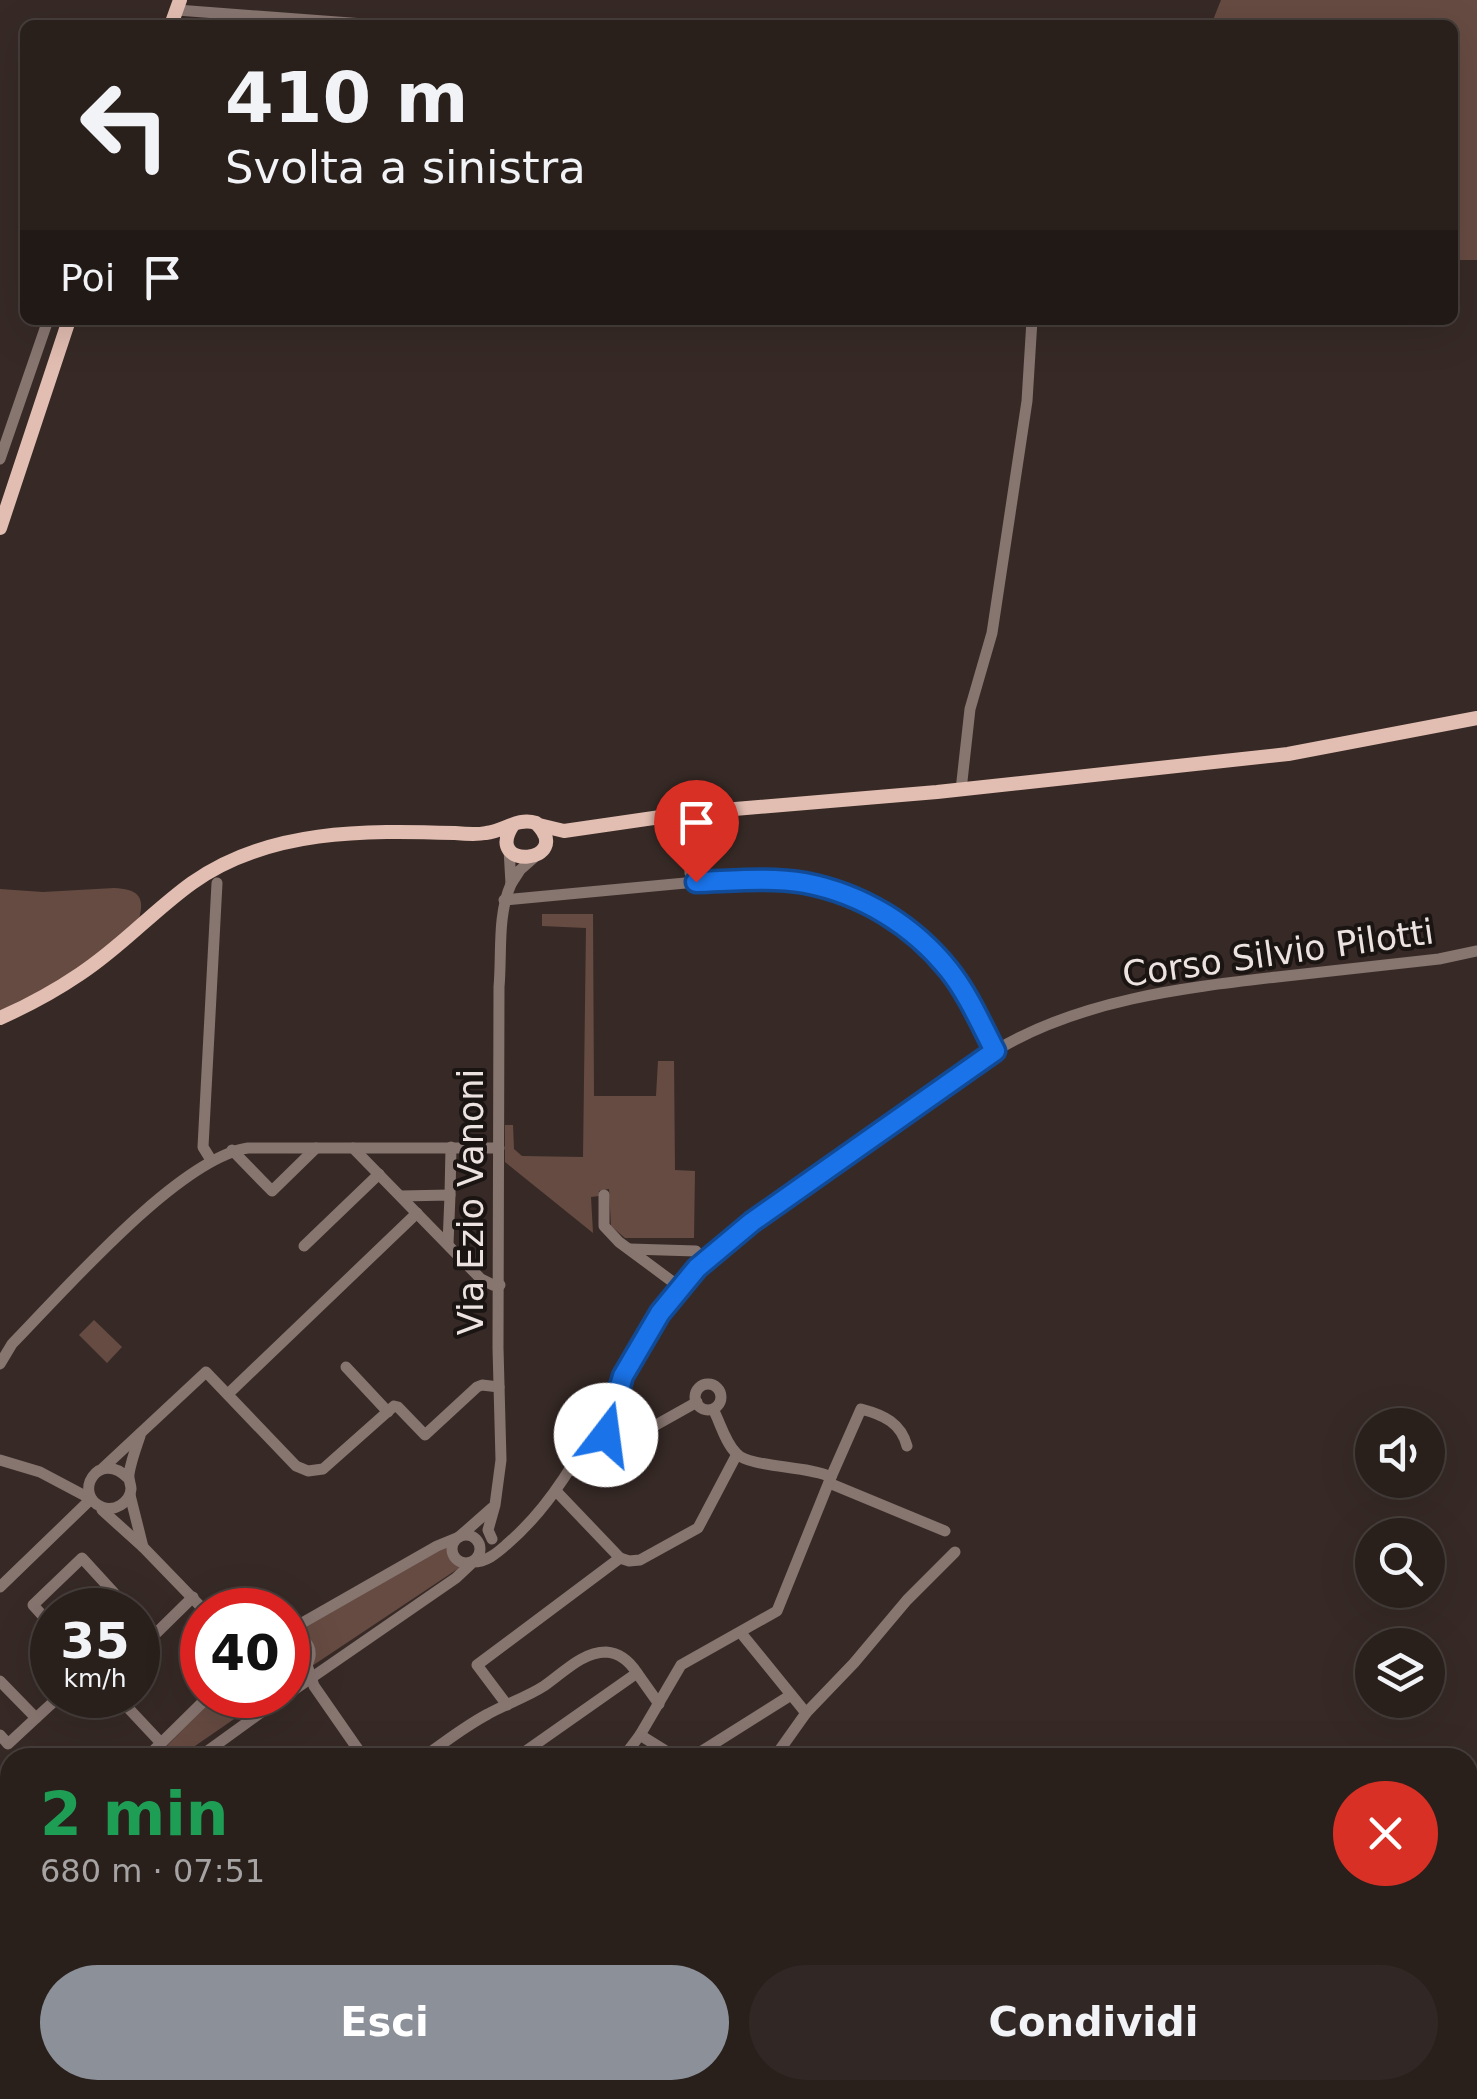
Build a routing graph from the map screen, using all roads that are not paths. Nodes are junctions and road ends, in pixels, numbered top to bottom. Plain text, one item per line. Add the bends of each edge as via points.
1 (178, 5) edge
2 (327, 20) edge
3 (46, 325) edge
4 (66, 325) edge
5 (1032, 325) edge
6 (0, 459) edge
7 (0, 528) edge
8 (1477, 718) edge
9 (960, 790) junction
10 (513, 825) junction
11 (540, 826) junction
12 (589, 828) junction
13 (689, 828) dead end
14 (472, 834) junction
15 (509, 849) junction
16 (539, 853) junction
17 (696, 882) junction
18 (218, 883) dead end
19 (512, 884) junction
20 (504, 900) junction
21 (1477, 951) edge
22 (0, 1018) edge
23 (995, 1051) junction
24 (451, 1147) junction
25 (316, 1148) junction
26 (354, 1148) junction
27 (498, 1148) junction
28 (232, 1150) junction
29 (211, 1160) junction
30 (379, 1174) junction
31 (450, 1194) junction
32 (604, 1195) dead end
33 (401, 1196) junction
34 (417, 1213) junction
35 (448, 1244) junction
36 (304, 1246) dead end
37 (630, 1249) junction
38 (696, 1251) dead end
39 (500, 1285) junction
40 (681, 1288) junction
41 (0, 1364) edge
42 (346, 1367) dead end
43 (623, 1376) junction
44 (499, 1387) junction
45 (228, 1394) junction
46 (696, 1402) junction
47 (714, 1409) junction
48 (388, 1412) junction
49 (608, 1429) junction
50 (591, 1431) junction
51 (140, 1436) junction
52 (631, 1439) junction
53 (907, 1446) dead end
54 (598, 1450) junction
55 (737, 1454) junction
56 (0, 1460) edge
57 (98, 1471) junction
58 (567, 1476) junction
59 (128, 1478) junction
60 (830, 1480) junction
61 (62, 1482) junction
62 (556, 1491) junction
63 (130, 1495) junction
64 (95, 1503) junction
65 (495, 1504) junction
66 (522, 1531) junction
67 (945, 1531) dead end
68 (459, 1537) junction
69 (474, 1537) junction
70 (492, 1539) junction
71 (143, 1546) junction
72 (954, 1552) dead end
73 (620, 1558) junction
74 (473, 1562) junction
75 (0, 1587) edge
76 (51, 1588) edge
77 (109, 1588) edge
78 (183, 1588) edge
79 (180, 1611) edge
80 (310, 1621) edge
81 (160, 1630) edge
82 (740, 1633) junction
83 (310, 1671) edge
84 (637, 1673) junction
85 (310, 1674) edge
86 (0, 1681) edge
87 (791, 1694) junction
88 (659, 1704) junction
89 (507, 1705) junction
90 (30, 1712) edge
91 (806, 1713) junction
92 (36, 1718) edge
93 (137, 1718) edge
94 (186, 1718) edge
95 (253, 1718) edge
96 (640, 1735) junction
97 (0, 1736) edge
98 (160, 1743) junction
99 (155, 1748) edge
100 (212, 1748) edge
101 (358, 1748) edge
102 (437, 1748) edge
103 (530, 1748) edge
104 (630, 1748) edge
105 (661, 1748) edge
106 (707, 1748) edge
107 (781, 1748) edge

1 - 2 street
3 - 6 street
4 - 7 main road
5 - 9 street via 992,633 970,709
8 - 9 main road via 1288,754
9 - 12 main road
10 - 11 main road via 525,820
10 - 14 main road
10 - 15 main road
11 - 12 main road
11 - 16 main road via 545,835
12 - 16 main road
13 - 17 street
14 - 15 main road
14 - 22 main road via 388,831 255,850 191,884 82,974
15 - 16 main road via 519,857
15 - 19 street
16 - 19 street, Via Ezio Vanoni
17 - 20 street
17 - 23 street via 804,883 840,892 902,923 949,970
18 - 29 street via 203,1147
19 - 20 street, Via Ezio Vanoni
20 - 27 street, Via Ezio Vanoni
21 - 23 street, Corso Silvio Pilotti via 1172,991 1059,1020
23 - 40 street, Corso Silvio Pilotti via 752,1222
24 - 26 street
24 - 27 street
24 - 31 street
25 - 26 street
25 - 28 street
25 - 28 street via 272,1191
26 - 30 street
27 - 39 street, Via Ezio Vanoni
28 - 29 street
29 - 41 street via 98,1256
30 - 33 street
30 - 36 street
31 - 33 street
31 - 35 street
32 - 37 street via 604,1226
33 - 34 street
34 - 35 street
34 - 45 street
35 - 39 street via 482,1279
37 - 38 street
37 - 40 street
39 - 44 street, Via Ezio Vanoni
40 - 43 street, Corso Silvio Pilotti
42 - 48 street
43 - 49 street, Corso Silvio Pilotti
43 - 50 street, Corso Silvio Pilotti
44 - 48 street via 482,1384 425,1435 398,1407
44 - 65 street, Via Ezio Vanoni
45 - 48 street via 296,1466 308,1470 324,1469
45 - 51 street via 206,1372
46 - 47 street
46 - 47 street via 701,1387 713,1385 721,1395
46 - 52 street
47 - 55 street
49 - 50 street
49 - 52 street
49 - 54 street, Corso Silvio Pilotti
50 - 54 street
50 - 58 street, Corso Silvio Pilotti
51 - 57 street
51 - 59 street
52 - 54 street
53 - 60 street via 903,1431 861,1409
54 - 58 street, Corso Silvio Pilotti
55 - 60 street via 812,1469
55 - 73 street via 698,1528 640,1560
56 - 61 street
57 - 59 street via 120,1470
57 - 61 street
57 - 64 street via 89,1484
58 - 62 street, Corso Silvio Pilotti
59 - 63 street
60 - 67 street
60 - 82 street via 777,1611
61 - 64 street
62 - 66 street, Corso Silvio Pilotti
62 - 73 street
63 - 64 street via 111,1509
63 - 71 street
64 - 71 street
64 - 75 street
65 - 68 street
65 - 70 street, Via Ezio Vanoni
66 - 70 street
66 - 74 street, Corso Silvio Pilotti
68 - 69 street
68 - 74 street via 454,1557
68 - 80 street
69 - 70 street
69 - 74 street via 481,1548
71 - 78 street
72 - 91 street
73 - 89 street via 477,1664
74 - 83 street, Corso Silvio Pilotti
76 - 77 street via 82,1558
79 - 81 street
82 - 87 street
82 - 88 street via 681,1665
84 - 88 street
84 - 89 street via 620,1656 595,1654
84 - 103 street
85 - 101 street
86 - 90 street
87 - 91 street
87 - 106 street
88 - 96 street
89 - 102 street
91 - 107 street
92 - 97 street via 8,1744
93 - 98 street
94 - 98 street
95 - 100 street
96 - 104 street
96 - 105 street
98 - 99 street

